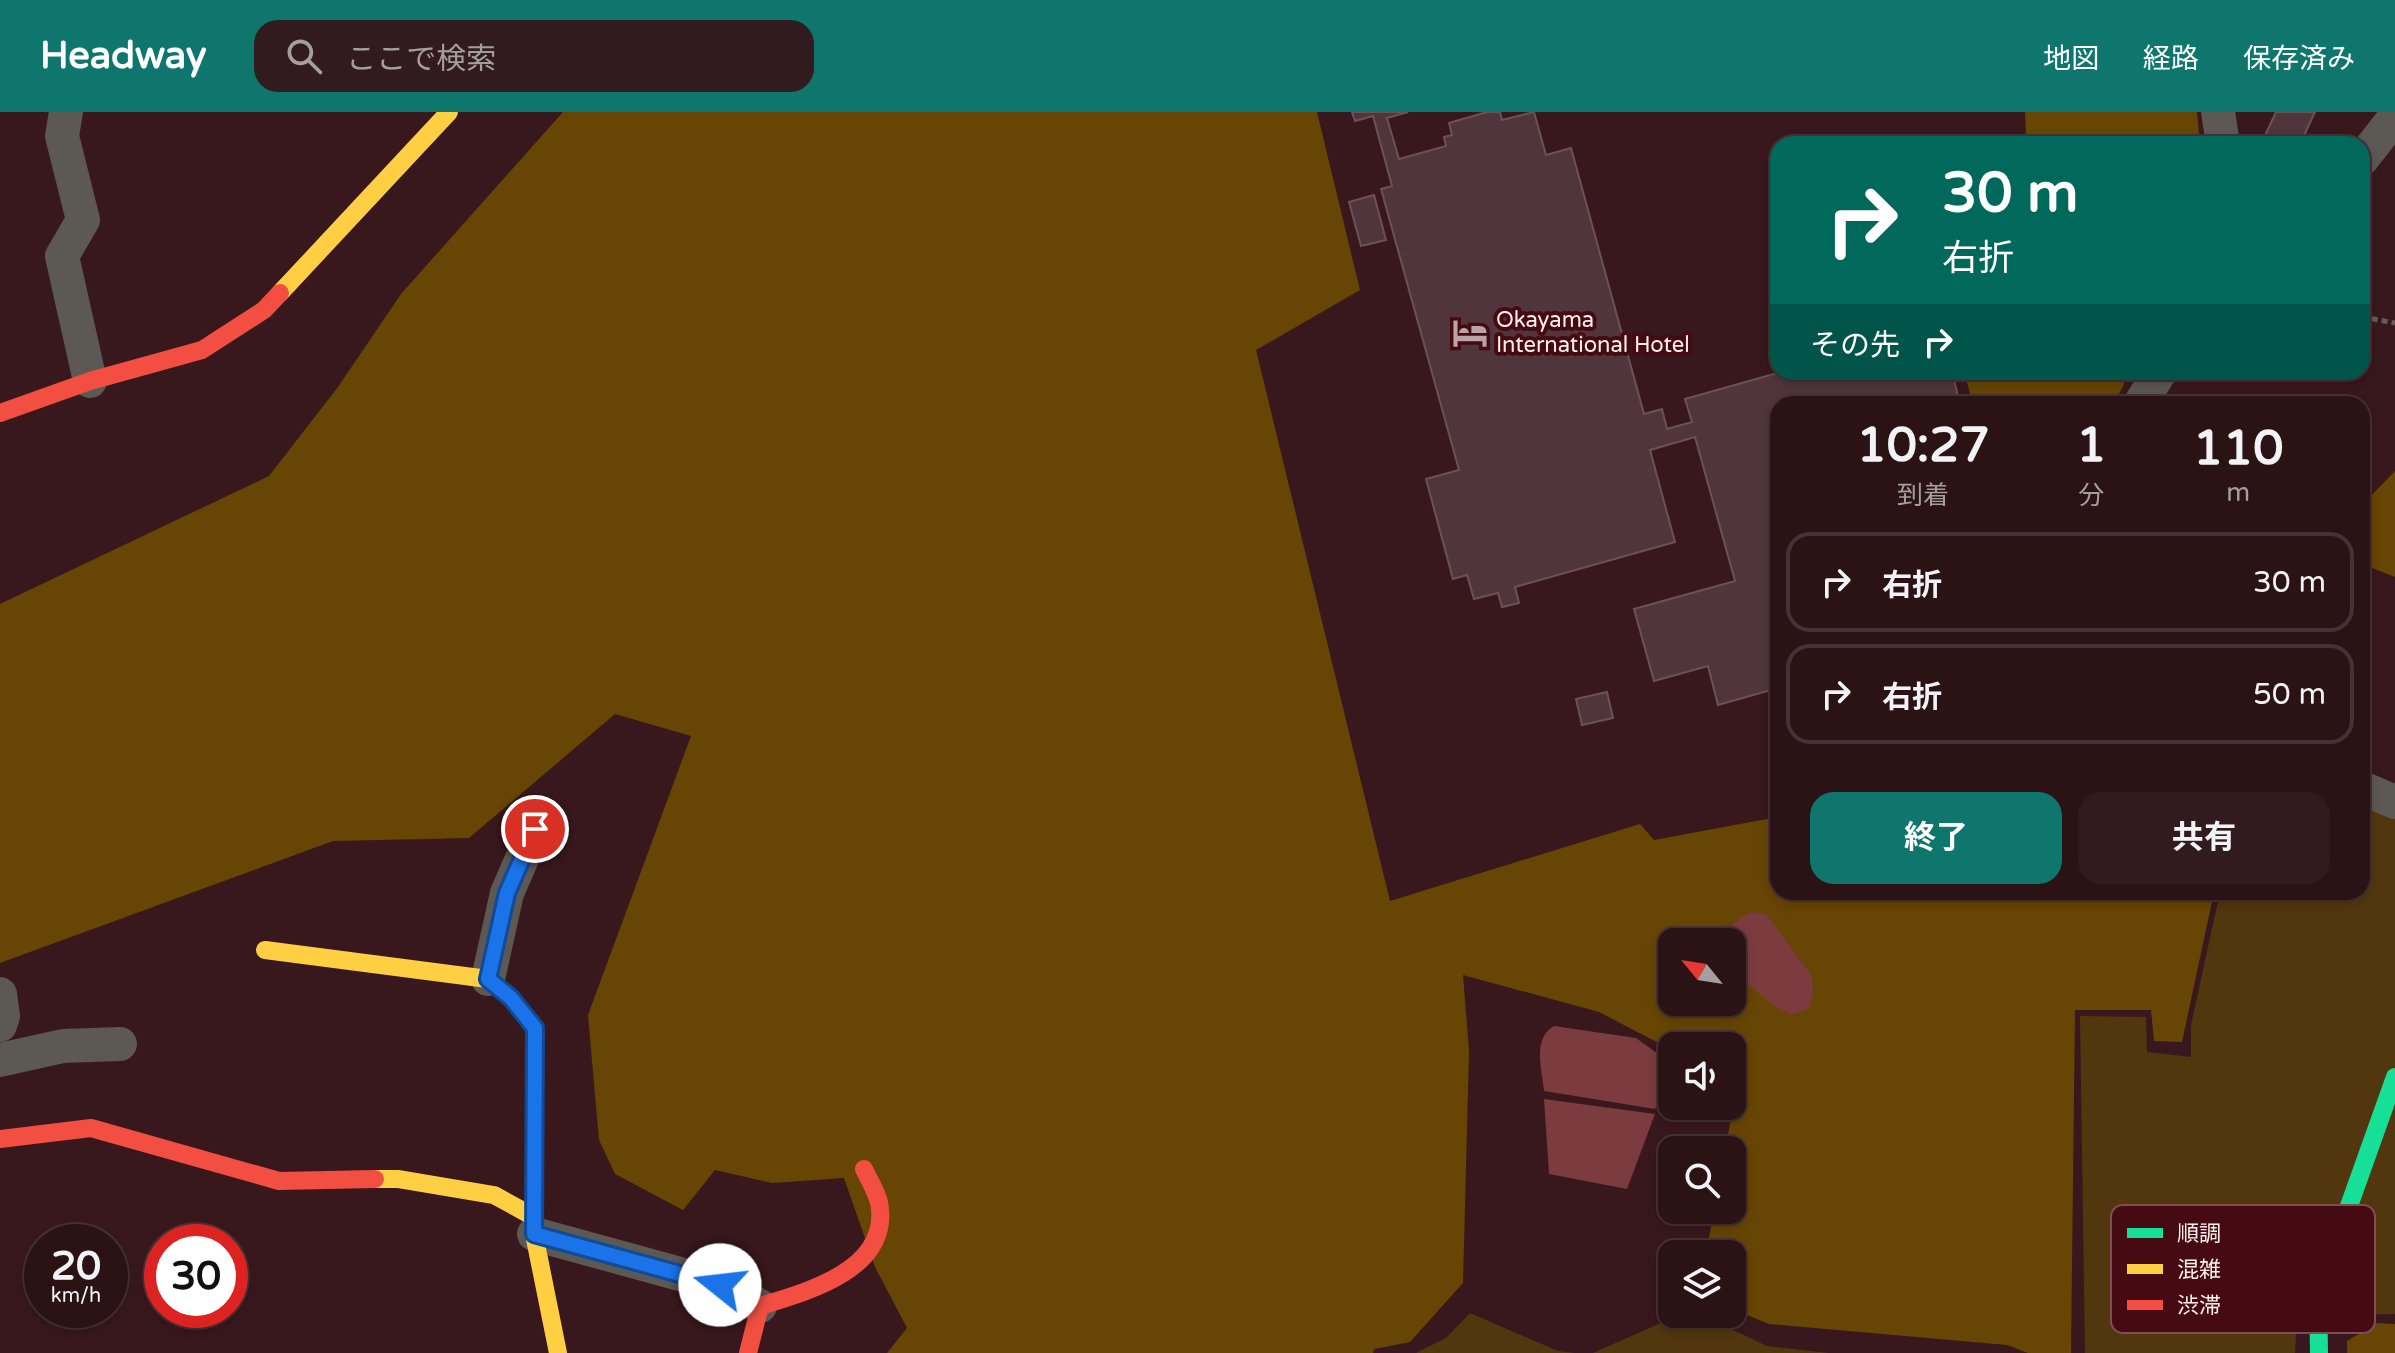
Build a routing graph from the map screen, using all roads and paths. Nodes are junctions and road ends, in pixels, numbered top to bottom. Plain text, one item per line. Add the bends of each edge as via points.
1 (66, 112) edge
2 (449, 112) edge
3 (2218, 112) edge
4 (2395, 117) edge
5 (2222, 136) edge
6 (2370, 149) edge
7 (2370, 318) edge
8 (2395, 323) edge
9 (90, 381) junction
10 (0, 413) edge
11 (2370, 791) edge
12 (2395, 802) edge
13 (535, 829) dead end
14 (265, 950) dead end
15 (488, 979) junction
16 (0, 994) edge
17 (0, 1025) edge
18 (120, 1044) dead end
19 (0, 1060) edge
20 (2395, 1077) edge
21 (0, 1139) edge
22 (864, 1169) dead end
23 (2349, 1205) edge
24 (534, 1225) junction
25 (760, 1306) junction
26 (2319, 1333) edge
27 (558, 1353) edge
28 (748, 1353) edge
29 (2319, 1353) edge

1 - 9 street via 62,136 83,220 62,256
2 - 9 street via 264,310 202,350
3 - 5 street
4 - 6 street
7 - 8 path
9 - 10 street
11 - 12 street
13 - 15 street via 507,893
14 - 15 street
15 - 24 street via 535,1028
16 - 17 street
18 - 19 street via 63,1046
20 - 23 street
21 - 24 street via 91,1128 279,1181 399,1179 494,1195
22 - 25 street via 881,1210 878,1238 858,1264 814,1289
24 - 25 street via 720,1285
24 - 27 street
25 - 28 street
26 - 29 street

